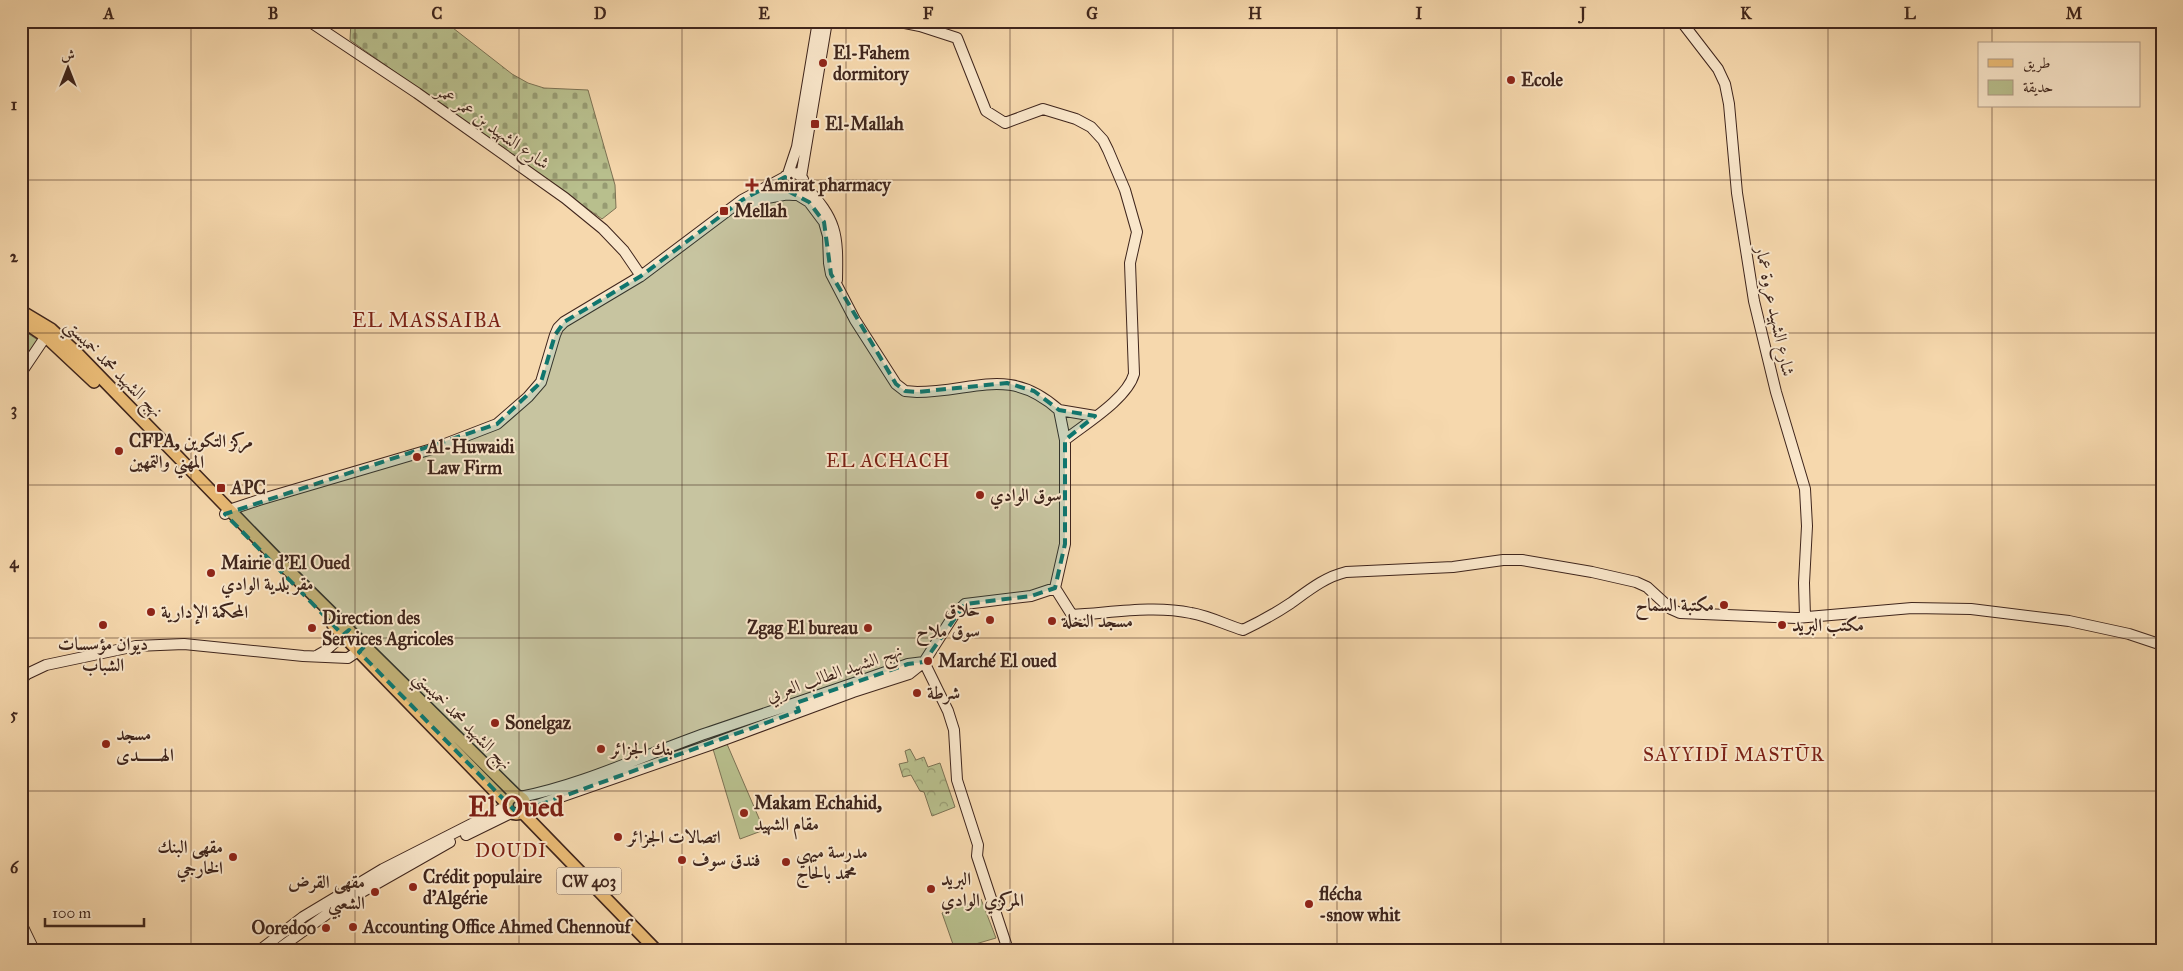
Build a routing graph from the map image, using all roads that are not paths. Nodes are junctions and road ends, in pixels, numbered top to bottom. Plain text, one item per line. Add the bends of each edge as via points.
1 (309, 21) edge
2 (818, 21) edge
3 (827, 21) edge
4 (895, 21) edge
5 (1681, 21) edge
6 (786, 176) junction
7 (802, 181) junction
8 (793, 194) junction
9 (727, 211) junction
10 (641, 276) junction
11 (837, 281) junction
12 (21, 311) edge
13 (21, 320) edge
14 (49, 333) junction
15 (21, 373) edge
16 (1059, 410) junction
17 (1095, 416) junction
18 (1065, 440) junction
19 (227, 512) junction
20 (1055, 588) junction
21 (1805, 617) junction
22 (346, 633) junction
23 (2162, 645) edge
24 (362, 649) junction
25 (318, 656) junction
26 (924, 662) junction
27 (21, 680) edge
28 (797, 707) junction
29 (518, 797) junction
30 (514, 809) junction
31 (21, 923) edge
32 (34, 950) edge
33 (260, 950) edge
34 (278, 950) edge
35 (656, 950) edge
36 (1008, 950) edge

1 - 10 main road, شارع الشهيد بن عمر عمر via 565,198 604,229
2 - 6 main road via 797,147
3 - 7 main road
4 - 17 main road via 957,38 986,111 1005,123 1043,109 1091,127 1108,150 1125,190 1137,232 1130,263 1135,358 1134,374 1128,385
5 - 21 main road, شارع الشهيد عروة عمار via 1718,69 1730,104 1737,193 1754,301 1776,392 1805,489
6 - 7 main road via 795,173
6 - 8 main road via 782,186
6 - 9 main road
7 - 8 main road via 801,190
7 - 11 main road via 830,217 836,235
8 - 9 main road via 767,198
8 - 11 main road via 809,202 824,222 831,274
9 - 10 main road
10 - 19 main road via 558,328 540,382 497,424 432,449
11 - 16 main road via 855,320 896,384 905,391 931,392 1007,383 1034,391
12 - 14 main road, نهج الشهيد محمد خميستي
13 - 14 main road, نهج الشهيد محمد خميستي
14 - 15 main road
14 - 19 main road, نهج الشهيد محمد خميستي via 79,355
16 - 17 main road
16 - 18 main road
17 - 18 main road
18 - 20 main road via 1065,544
19 - 22 main road, نهج الشهيد محمد خميستي
20 - 21 main road via 1072,615 1122,611 1192,613 1243,630 1337,574 1512,560 1628,579 1647,587 1680,613
20 - 26 main road via 1031,596 965,604 954,615
21 - 23 main road via 1912,608 1971,610 2069,621
22 - 24 main road, نهج الشهيد محمد خميستي
22 - 25 main road
24 - 25 main road via 348,658
24 - 29 main road, نهج الشهيد محمد خميستي
24 - 30 main road, نهج الشهيد محمد خميستي
25 - 27 main road via 184,644 150,645 46,665
26 - 28 main road, نهج الشهيد الطالب العربي via 909,674 851,688
26 - 36 main road via 954,730 960,790
28 - 29 main road, نهج الشهيد الطالب العربي via 536,794
28 - 30 main road, نهج الشهيد الطالب العربي via 710,745
29 - 30 main road via 510,798
30 - 33 main road via 383,869 303,917
30 - 34 main road via 387,876 341,904
30 - 35 main road, نهج الشهيد محمد خميستي / CW 403
31 - 32 main road

